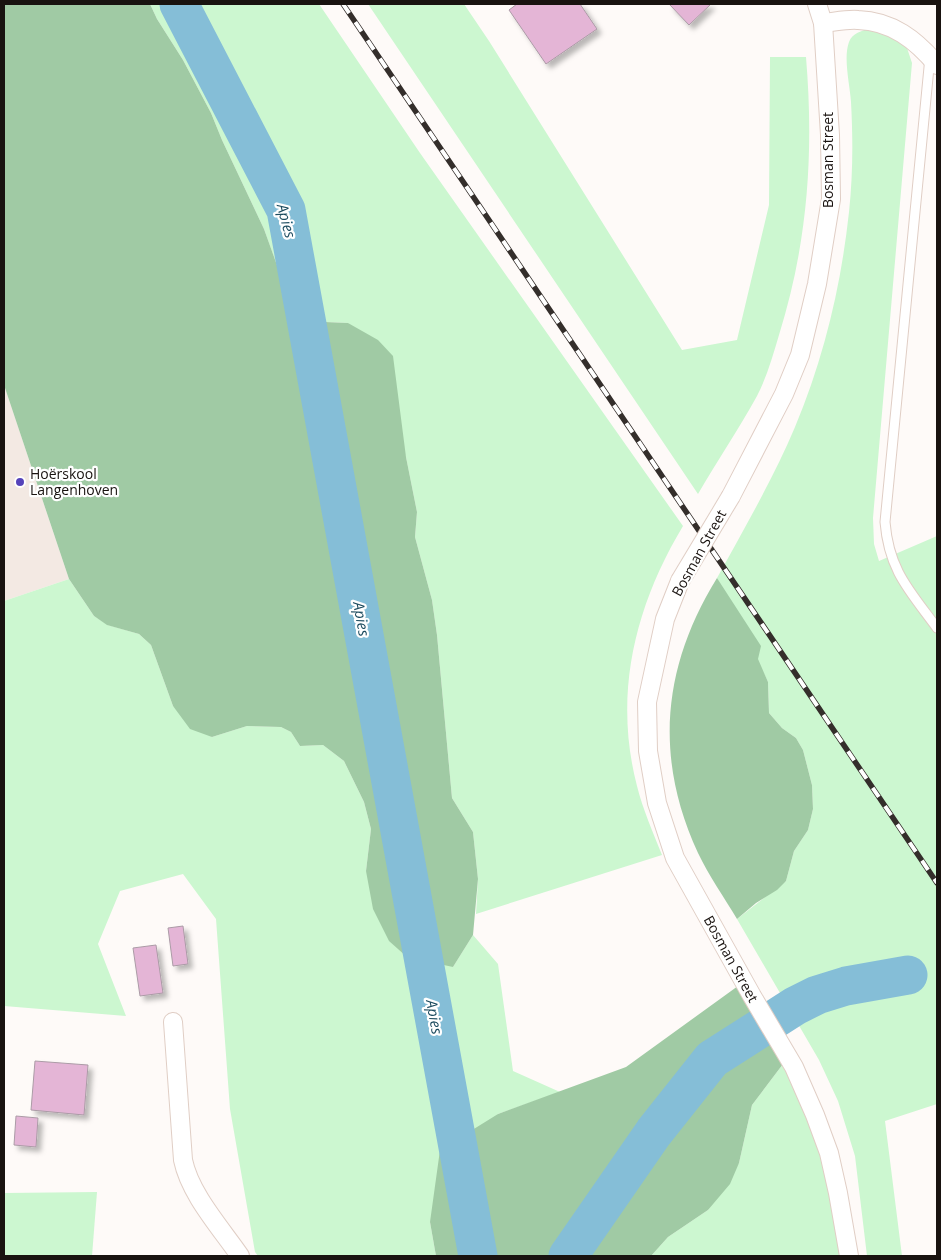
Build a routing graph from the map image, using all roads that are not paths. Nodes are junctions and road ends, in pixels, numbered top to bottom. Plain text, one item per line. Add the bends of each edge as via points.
1 (817, 4) edge
2 (823, 23) junction
3 (934, 61) edge
4 (937, 628) edge
5 (174, 1022) dead end
6 (240, 1256) edge
7 (848, 1256) edge

1 - 2 street, Bosman Street
2 - 3 street via 857,19 887,25 913,40
2 - 7 street, Bosman Street, bridge via 831,199 817,284 800,355 731,496 680,581 665,619 647,702 648,751 656,804 675,858 794,1067 815,1115 838,1193
3 - 4 lane via 885,522 894,565
5 - 6 street via 185,1172

